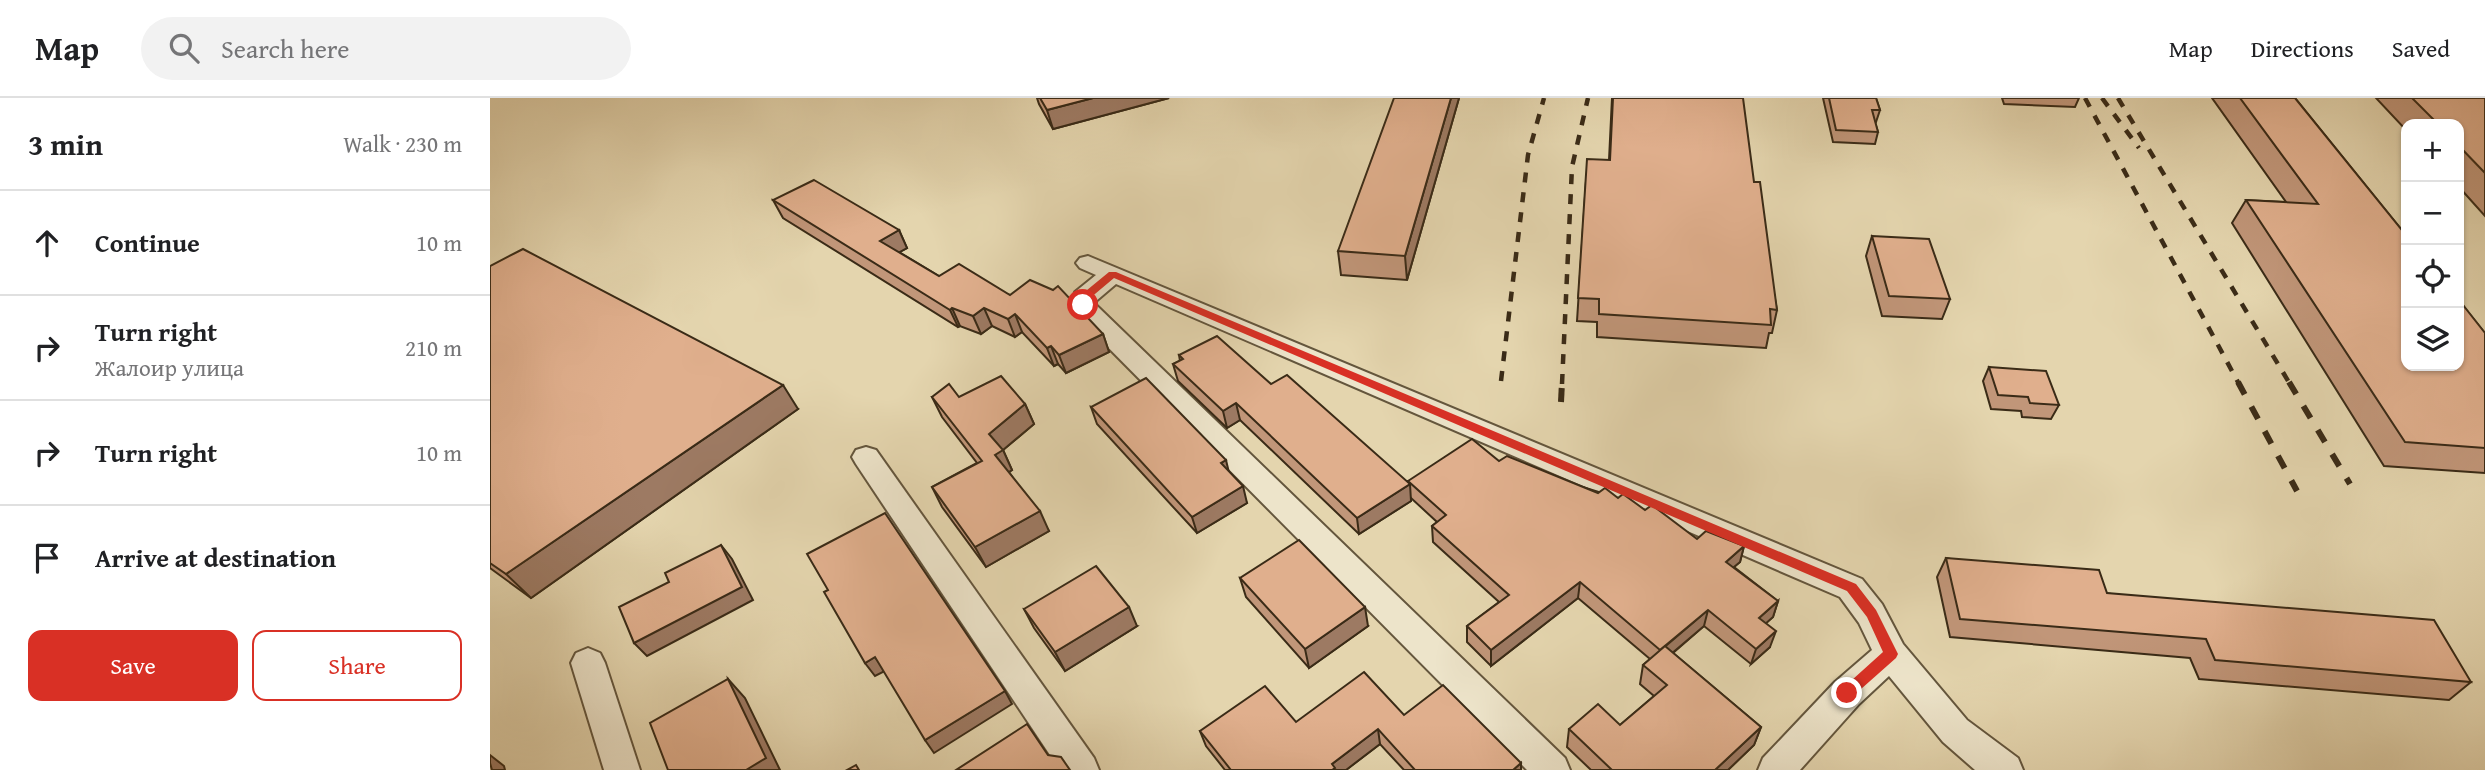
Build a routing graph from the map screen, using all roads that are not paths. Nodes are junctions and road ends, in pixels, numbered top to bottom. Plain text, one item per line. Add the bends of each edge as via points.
1 (866, 457) dead end
2 (1891, 654) junction
3 (588, 663) dead end
4 (2001, 769) edge
5 (622, 770) edge
6 (1081, 770) edge
7 (1552, 770) edge
8 (1776, 770) edge

1 - 6 street
2 - 4 street via 1955,731
2 - 7 street via 1852,588 1100,269 1084,298 1087,311
2 - 8 street via 1847,693
3 - 5 street

